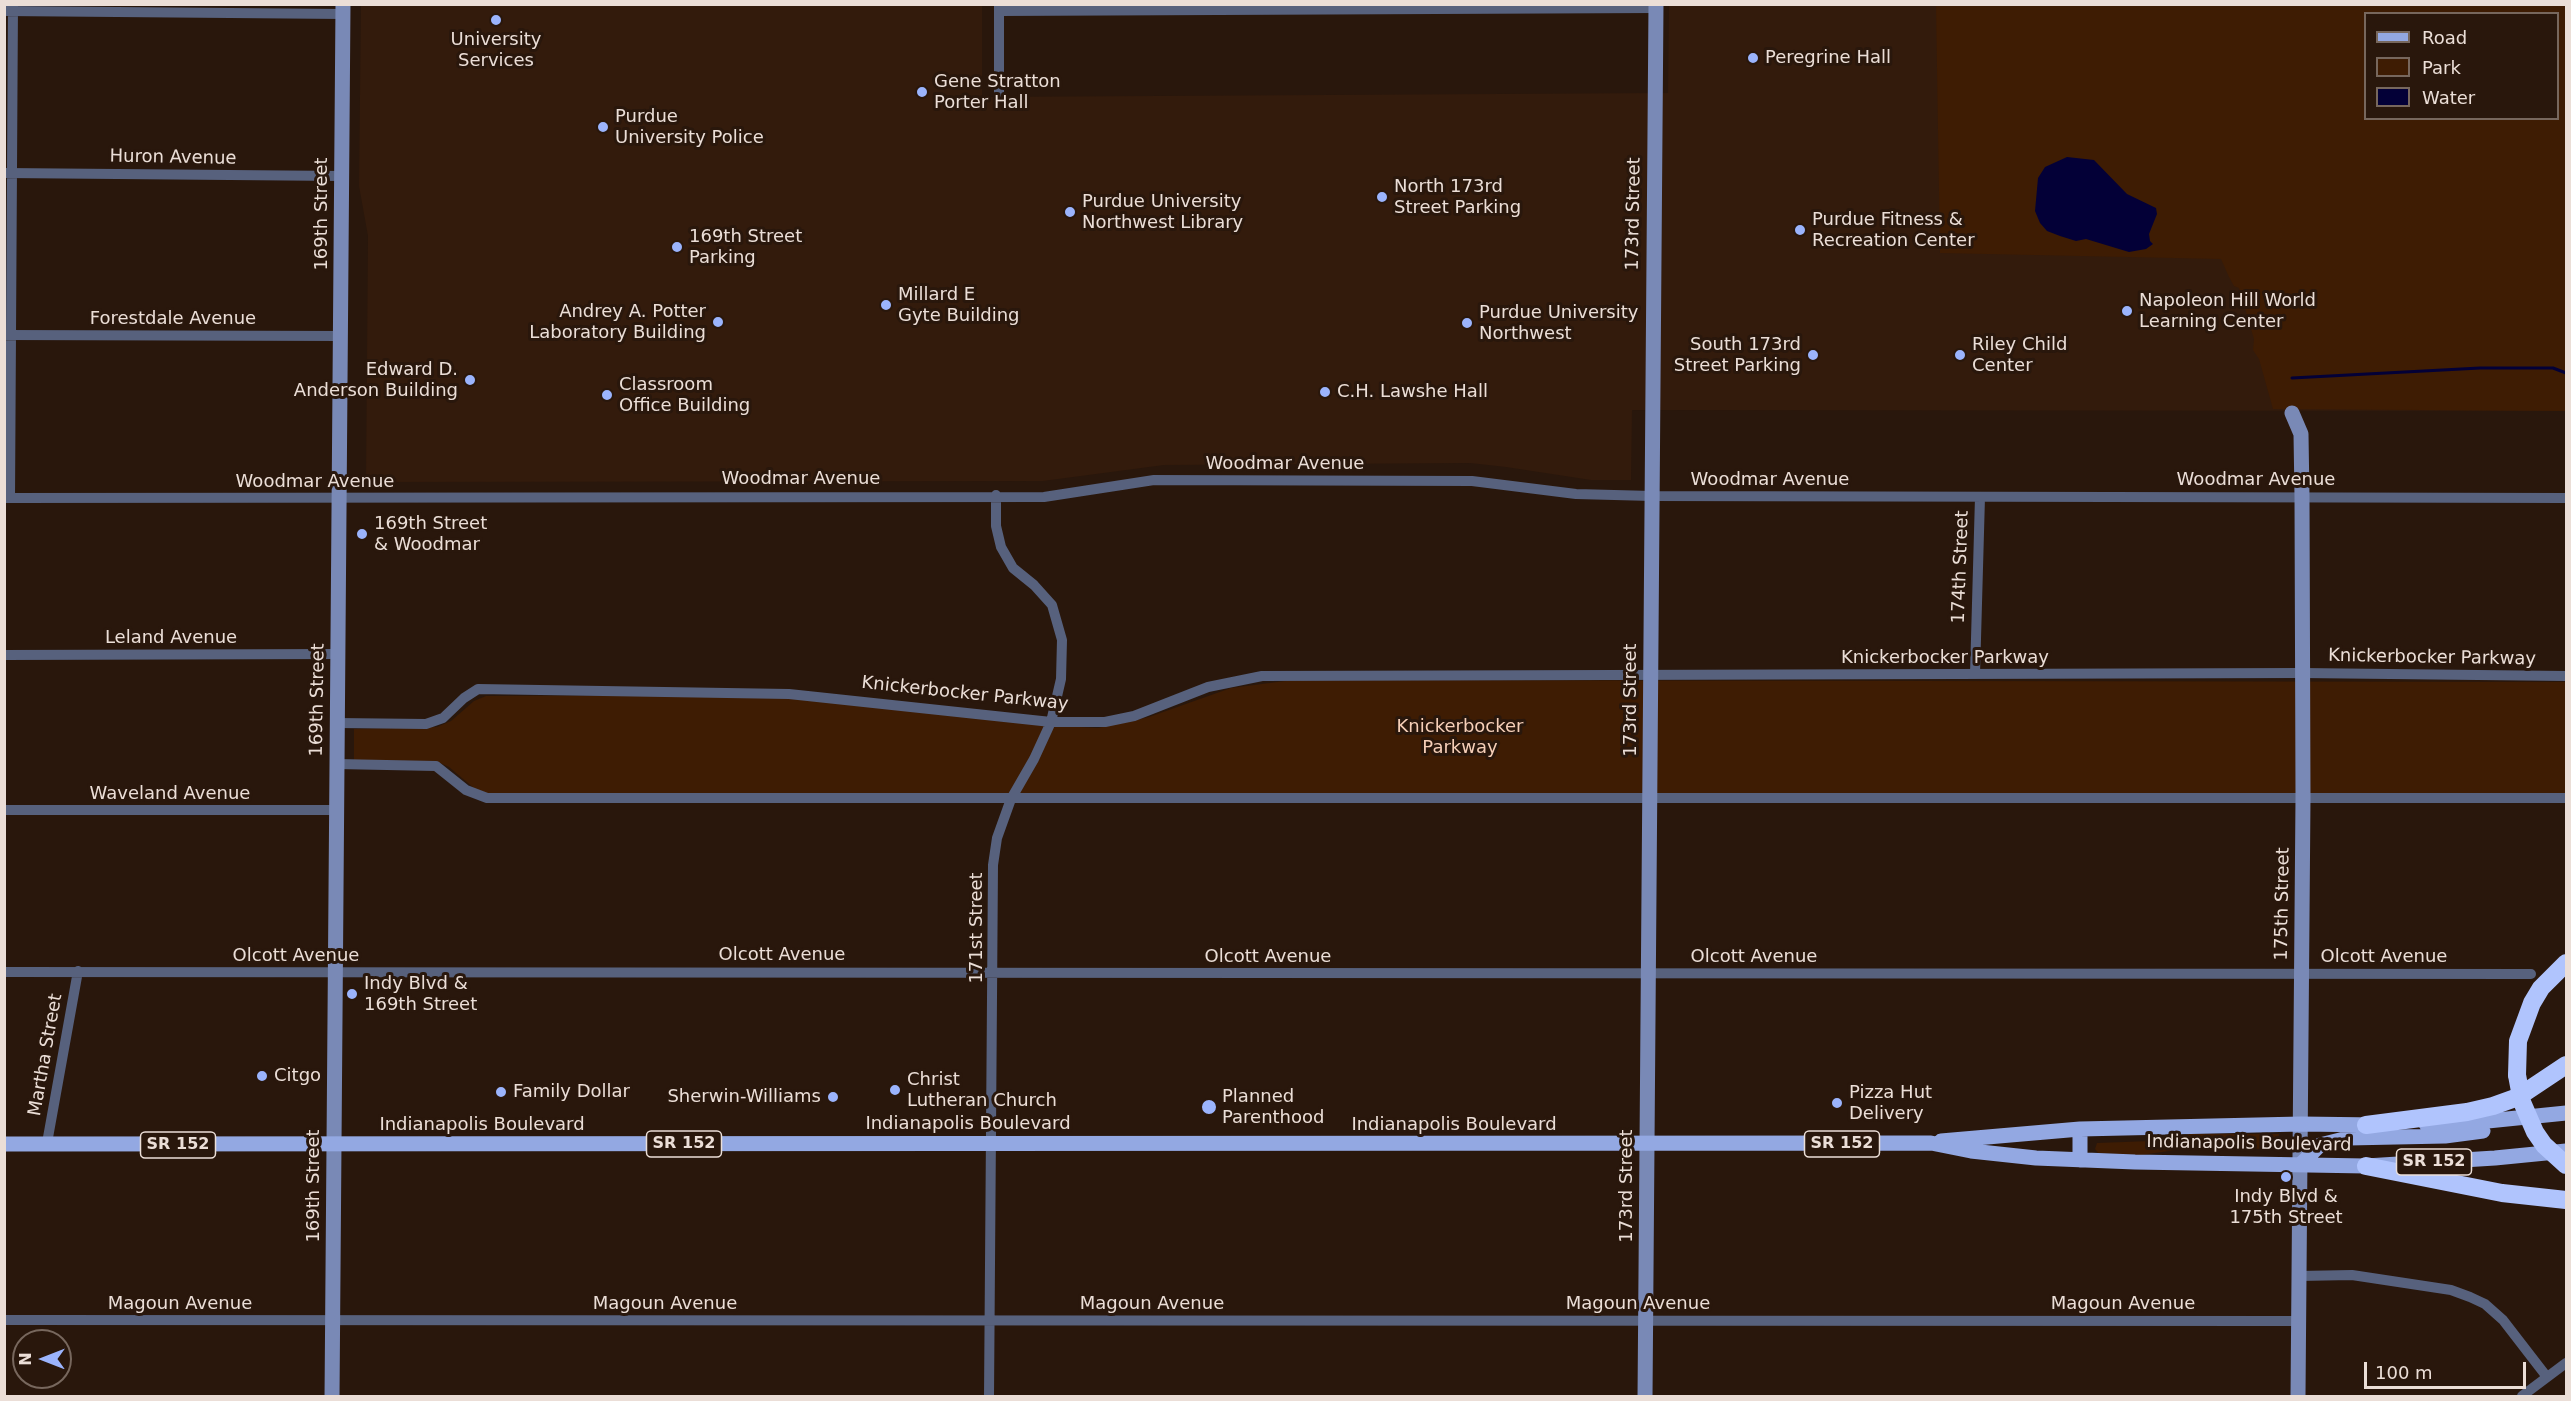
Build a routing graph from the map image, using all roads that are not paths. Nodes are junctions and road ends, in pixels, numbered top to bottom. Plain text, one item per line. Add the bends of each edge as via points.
1 (1656, 6) edge
2 (1328, 7) edge
3 (999, 8) edge
4 (10, 9) edge
5 (343, 9) edge
6 (999, 92) dead end
7 (8, 173) edge
8 (342, 176) junction
9 (8, 335) edge
10 (341, 336) junction
11 (2292, 413) dead end
12 (996, 495) junction
13 (1652, 496) junction
14 (1980, 496) junction
15 (2302, 497) junction
16 (7, 498) edge
17 (340, 498) junction
18 (2566, 498) edge
19 (338, 654) junction
20 (4, 655) edge
21 (2302, 673) junction
22 (1975, 674) junction
23 (1651, 675) junction
24 (2566, 676) edge
25 (1051, 722) junction
26 (337, 723) junction
27 (337, 764) junction
28 (1650, 797) junction
29 (2303, 797) junction
30 (2566, 798) edge
31 (1011, 799) junction
32 (4, 810) edge
33 (336, 810) junction
34 (2566, 963) edge
35 (78, 971) junction
36 (4, 972) edge
37 (334, 973) junction
38 (993, 973) junction
39 (1648, 973) junction
40 (2301, 974) junction
41 (2531, 974) dead end
42 (2566, 1065) edge
43 (2566, 1113) edge
44 (2301, 1124) junction
45 (2366, 1125) junction
46 (2080, 1129) junction
47 (2021, 1133) junction
48 (4, 1143) edge
49 (47, 1143) junction
50 (993, 1143) junction
51 (1931, 1143) junction
52 (1646, 1144) junction
53 (333, 1145) junction
54 (2566, 1151) edge
55 (2021, 1156) junction
56 (2080, 1160) junction
57 (2300, 1165) junction
58 (2566, 1165) edge
59 (2366, 1166) junction
60 (2566, 1200) edge
61 (2299, 1276) junction
62 (4, 1320) edge
63 (990, 1320) junction
64 (332, 1321) junction
65 (1645, 1321) junction
66 (2298, 1321) junction
67 (2566, 1363) edge
68 (2547, 1377) junction
69 (332, 1396) edge
70 (989, 1396) edge
71 (1645, 1396) edge
72 (2298, 1396) edge
73 (2522, 1396) edge

1 - 2 street
1 - 13 street, 173rd Street
2 - 3 street
3 - 6 street
4 - 5 street
4 - 7 street
5 - 8 street, 169th Street
7 - 8 street, Huron Avenue
7 - 9 street
8 - 10 street, 169th Street
9 - 10 street, Forestdale Avenue
9 - 16 street
10 - 17 street, 169th Street
11 - 15 street, 175th Street via 2301,434
12 - 13 street, Woodmar Avenue via 1066,495 1154,480 1450,481 1506,483 1576,494
12 - 17 street, Woodmar Avenue
12 - 25 street, 171st Street via 1001,547 1013,568 1052,605 1062,640 1061,679
13 - 14 street, Woodmar Avenue
13 - 23 street, 173rd Street
14 - 15 street, Woodmar Avenue
14 - 22 street, 174th Street
15 - 18 street, Woodmar Avenue
15 - 21 street, 175th Street
16 - 17 street, Woodmar Avenue
17 - 19 street, 169th Street
19 - 20 street, Leland Avenue
19 - 26 street, 169th Street
21 - 22 street, Knickerbocker Parkway
21 - 24 street, Knickerbocker Parkway
21 - 29 street, 175th Street
22 - 23 street, Knickerbocker Parkway
23 - 25 street, Knickerbocker Parkway via 1262,676 1208,687 1134,716 1105,722
23 - 28 street, 173rd Street
25 - 26 street, Knickerbocker Parkway via 789,694 478,689 443,718 426,724
25 - 31 street, 171st Street
26 - 27 street, 169th Street
27 - 31 street via 436,766 466,790 487,798
27 - 33 street, 169th Street
28 - 29 street
28 - 31 street
28 - 39 street, 173rd Street
29 - 30 street
29 - 40 street, 175th Street
31 - 38 street, 171st Street via 993,865
32 - 33 street, Waveland Avenue
33 - 37 street, 169th Street
34 - 58 highway, bridge via 2532,1003 2518,1041 2517,1075 2531,1126 2544,1145
35 - 36 street, Olcott Avenue
35 - 37 street, Olcott Avenue
35 - 49 street, Martha Street
37 - 38 street, Olcott Avenue
37 - 53 street, 169th Street
38 - 39 street, Olcott Avenue
38 - 50 street, 171st Street
39 - 40 street, Olcott Avenue
39 - 52 street, 173rd Street
40 - 41 street, Olcott Avenue
40 - 44 street, 175th Street
42 - 45 highway via 2517,1097 2493,1106
43 - 45 main road, Indianapolis Boulevard / SR 152 via 2468,1123
43 - 57 main road via 2495,1130 2445,1136 2348,1138 2320,1145
44 - 45 main road, Indianapolis Boulevard / SR 152
44 - 46 main road, Indianapolis Boulevard / SR 152
44 - 57 street, 175th Street
46 - 47 main road, Indianapolis Boulevard / SR 152
46 - 56 main road
47 - 51 main road, Indianapolis Boulevard / SR 152
47 - 55 main road
48 - 49 main road, Indianapolis Boulevard / SR 152
49 - 53 main road, Indianapolis Boulevard / SR 152
50 - 52 main road, Indianapolis Boulevard / SR 152
50 - 53 main road, Indianapolis Boulevard / SR 152
50 - 63 street, 171st Street
51 - 52 main road, Indianapolis Boulevard / SR 152
51 - 55 main road, Indianapolis Boulevard / SR 152
52 - 65 street, 173rd Street
53 - 64 street, 169th Street
54 - 59 main road, Indianapolis Boulevard / SR 152
55 - 56 main road, Indianapolis Boulevard / SR 152
56 - 57 main road, Indianapolis Boulevard / SR 152
57 - 59 main road, Indianapolis Boulevard / SR 152
57 - 61 street, 175th Street
59 - 60 highway via 2502,1193
61 - 66 street, 175th Street
61 - 68 street via 2362,1276 2451,1290 2470,1297 2503,1320
62 - 64 street, Magoun Avenue
63 - 64 street, Magoun Avenue
63 - 65 street, Magoun Avenue
63 - 70 street, 171st Street
64 - 69 street, 169th Street
65 - 66 street, Magoun Avenue
65 - 71 street, 173rd Street
66 - 72 street, 175th Street
67 - 68 street
68 - 73 street

